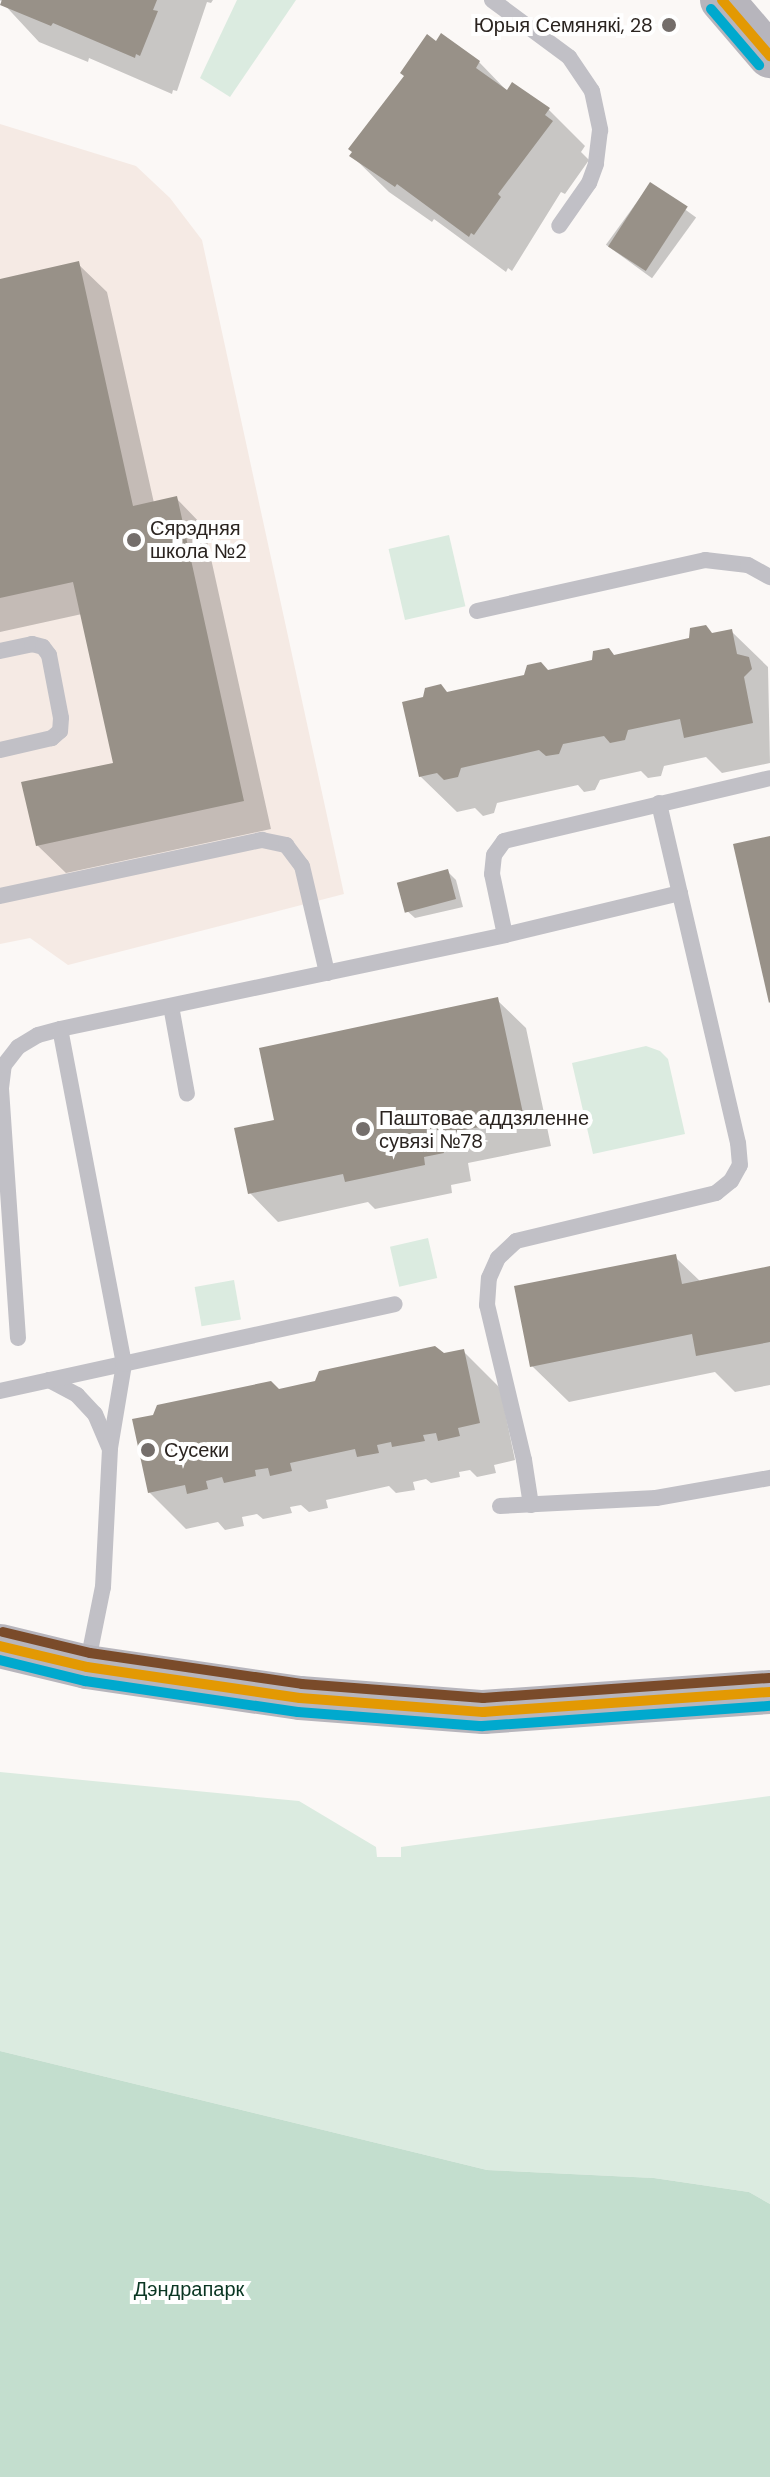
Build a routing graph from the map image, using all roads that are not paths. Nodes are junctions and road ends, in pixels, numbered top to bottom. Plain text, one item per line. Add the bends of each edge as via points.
1 (492, 0) edge
2 (722, 0) edge
3 (770, 56) edge
4 (559, 226) dead end
5 (770, 577) edge
6 (477, 611) dead end
7 (0, 651) edge
8 (0, 750) edge
9 (770, 778) edge
10 (659, 803) junction
11 (680, 893) junction
12 (0, 896) edge
13 (505, 935) junction
14 (327, 973) junction
15 (171, 1006) junction
16 (60, 1029) junction
17 (187, 1094) dead end
18 (395, 1304) dead end
19 (18, 1338) dead end
20 (124, 1364) junction
21 (49, 1380) junction
22 (0, 1391) edge
23 (110, 1448) junction
24 (770, 1478) edge
25 (531, 1505) junction
26 (500, 1506) dead end
27 (0, 1646) edge
28 (87, 1667) junction
29 (770, 1692) edge

1 - 4 lane via 569,57 592,91 600,130 596,164
2 - 3 main road
5 - 6 lane via 748,565 705,560
7 - 8 lane via 32,644 43,647 61,718 60,731 52,738
9 - 10 lane
10 - 11 lane
10 - 13 lane via 504,841 494,855 492,874
11 - 13 lane
11 - 25 lane via 740,1165 716,1193 516,1241 498,1258 489,1278 487,1305
12 - 14 lane via 262,840 286,845 302,866
13 - 14 lane
14 - 15 lane
15 - 16 lane
15 - 17 lane
16 - 19 lane via 18,1047 4,1065 1,1088
16 - 20 lane
18 - 20 lane
20 - 21 lane
20 - 23 lane
21 - 22 lane
21 - 23 lane via 77,1395 95,1414
23 - 28 lane via 103,1587
24 - 25 lane via 656,1498
25 - 26 lane
27 - 28 main road
28 - 29 main road via 300,1698 483,1712

